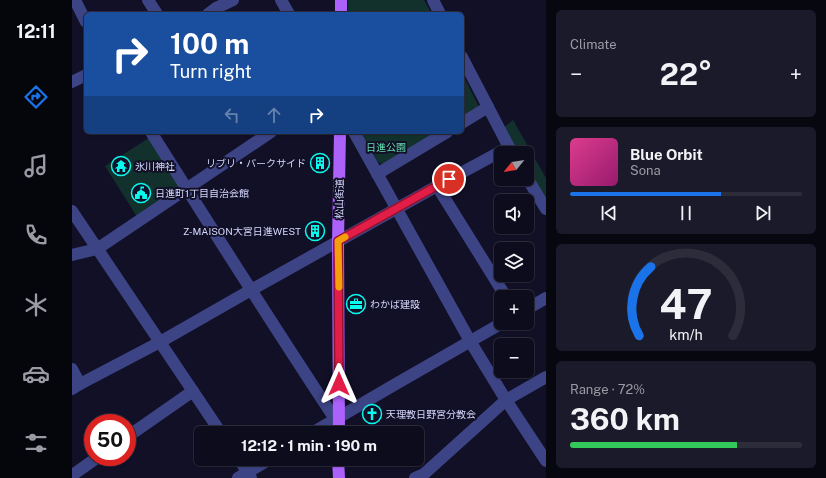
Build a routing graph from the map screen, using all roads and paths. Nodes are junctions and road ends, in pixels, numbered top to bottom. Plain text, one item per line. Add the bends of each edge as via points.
1 (75, 0) edge
2 (148, 0) edge
3 (233, 0) edge
4 (281, 0) edge
5 (341, 0) edge
6 (433, 0) edge
7 (155, 12) edge
8 (211, 12) edge
9 (288, 12) edge
10 (341, 12) edge
11 (439, 12) edge
12 (84, 18) edge
13 (464, 61) edge
14 (84, 77) edge
15 (72, 82) edge
16 (488, 107) junction
17 (464, 122) edge
18 (152, 134) edge
19 (268, 134) edge
20 (340, 134) edge
21 (355, 134) edge
22 (444, 134) edge
23 (508, 146) edge
24 (494, 158) edge
25 (377, 174) junction
26 (437, 186) junction
27 (532, 186) edge
28 (187, 189) junction
29 (396, 209) junction
30 (546, 209) edge
31 (72, 211) edge
32 (338, 241) junction
33 (97, 249) junction
34 (72, 255) edge
35 (251, 290) junction
36 (502, 290) edge
37 (546, 298) edge
38 (534, 305) edge
39 (494, 328) edge
40 (470, 341) junction
41 (160, 342) junction
42 (72, 369) edge
43 (546, 376) edge
44 (76, 386) edge
45 (193, 391) junction
46 (506, 400) junction
47 (339, 416) junction
48 (216, 426) edge
49 (323, 426) edge
50 (339, 426) edge
51 (136, 431) edge
52 (546, 461) edge
53 (86, 466) edge
54 (242, 466) edge
55 (260, 466) edge
56 (338, 466) edge
57 (74, 475) edge
58 (246, 476) edge
59 (339, 478) edge
60 (415, 478) edge

1 - 12 street
2 - 7 street
3 - 8 street
4 - 9 street
5 - 10 main road
6 - 11 street
13 - 16 street
14 - 15 street
16 - 17 street
16 - 23 street
18 - 28 street
19 - 28 street
20 - 32 main road, 松山街道
21 - 25 street
22 - 25 street
24 - 26 street
25 - 29 street
26 - 29 street
26 - 36 street
27 - 30 street
28 - 33 street
28 - 35 street
29 - 32 street
29 - 40 street
31 - 33 street
32 - 35 street
32 - 47 main road, 松山街道
33 - 34 street
33 - 41 street
35 - 41 street
35 - 47 street via 331,413
37 - 38 street
39 - 40 street
40 - 46 street
40 - 47 street
41 - 44 street
41 - 45 street
42 - 44 street
43 - 46 street
45 - 48 street
45 - 51 street
46 - 52 street
46 - 60 street via 424,474
47 - 49 street
47 - 50 main road, 松山街道
53 - 57 street
54 - 58 street
55 - 58 street
56 - 59 main road

